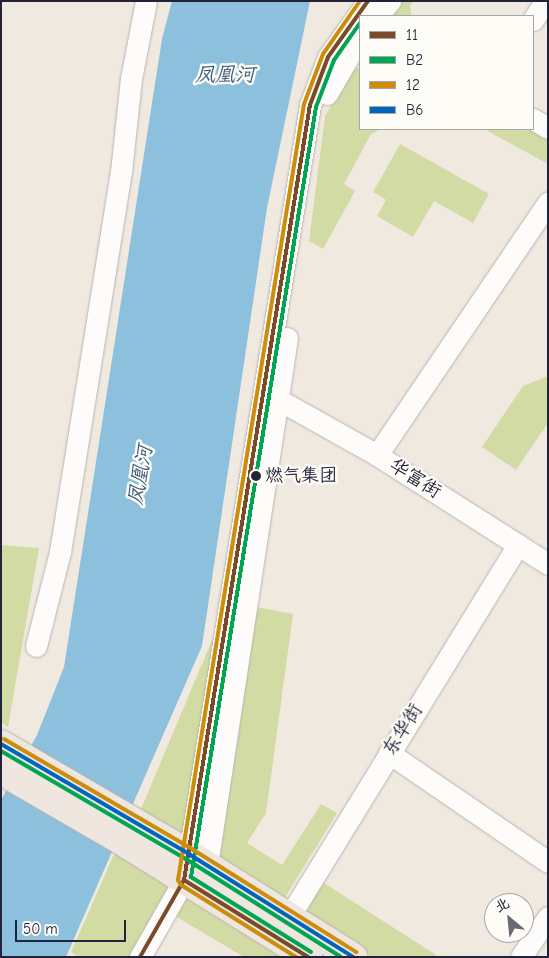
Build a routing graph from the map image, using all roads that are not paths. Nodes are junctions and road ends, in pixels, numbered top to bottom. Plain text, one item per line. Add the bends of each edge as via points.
1 (146, 1) edge
2 (368, 1) edge
3 (390, 1) edge
4 (545, 1) edge
5 (378, 15) edge
6 (534, 18) edge
7 (359, 38) edge
8 (534, 121) edge
9 (548, 128) edge
10 (548, 202) edge
11 (279, 400) junction
12 (377, 455) junction
13 (518, 545) junction
14 (548, 564) edge
15 (36, 646) dead end
16 (389, 753) junction
17 (7, 761) edge
18 (548, 862) edge
19 (193, 866) junction
20 (289, 916) junction
21 (548, 917) edge
22 (140, 957) edge
23 (308, 957) edge
24 (353, 957) edge
25 (521, 957) edge

1 - 15 street via 134,60 122,172 60,552
2 - 19 street via 328,57 310,105
3 - 5 street
4 - 6 street
7 - 11 street via 330,86 322,110 299,241
8 - 9 street
10 - 12 street
11 - 12 street, 华富街
11 - 19 street
12 - 13 street, 华富街
13 - 14 street, 华富街
13 - 16 street, 东华街
16 - 18 street
16 - 20 street, 东华街
17 - 19 main road via 131,834
19 - 20 main road
19 - 22 street
19 - 23 main road
20 - 24 main road
21 - 25 street

